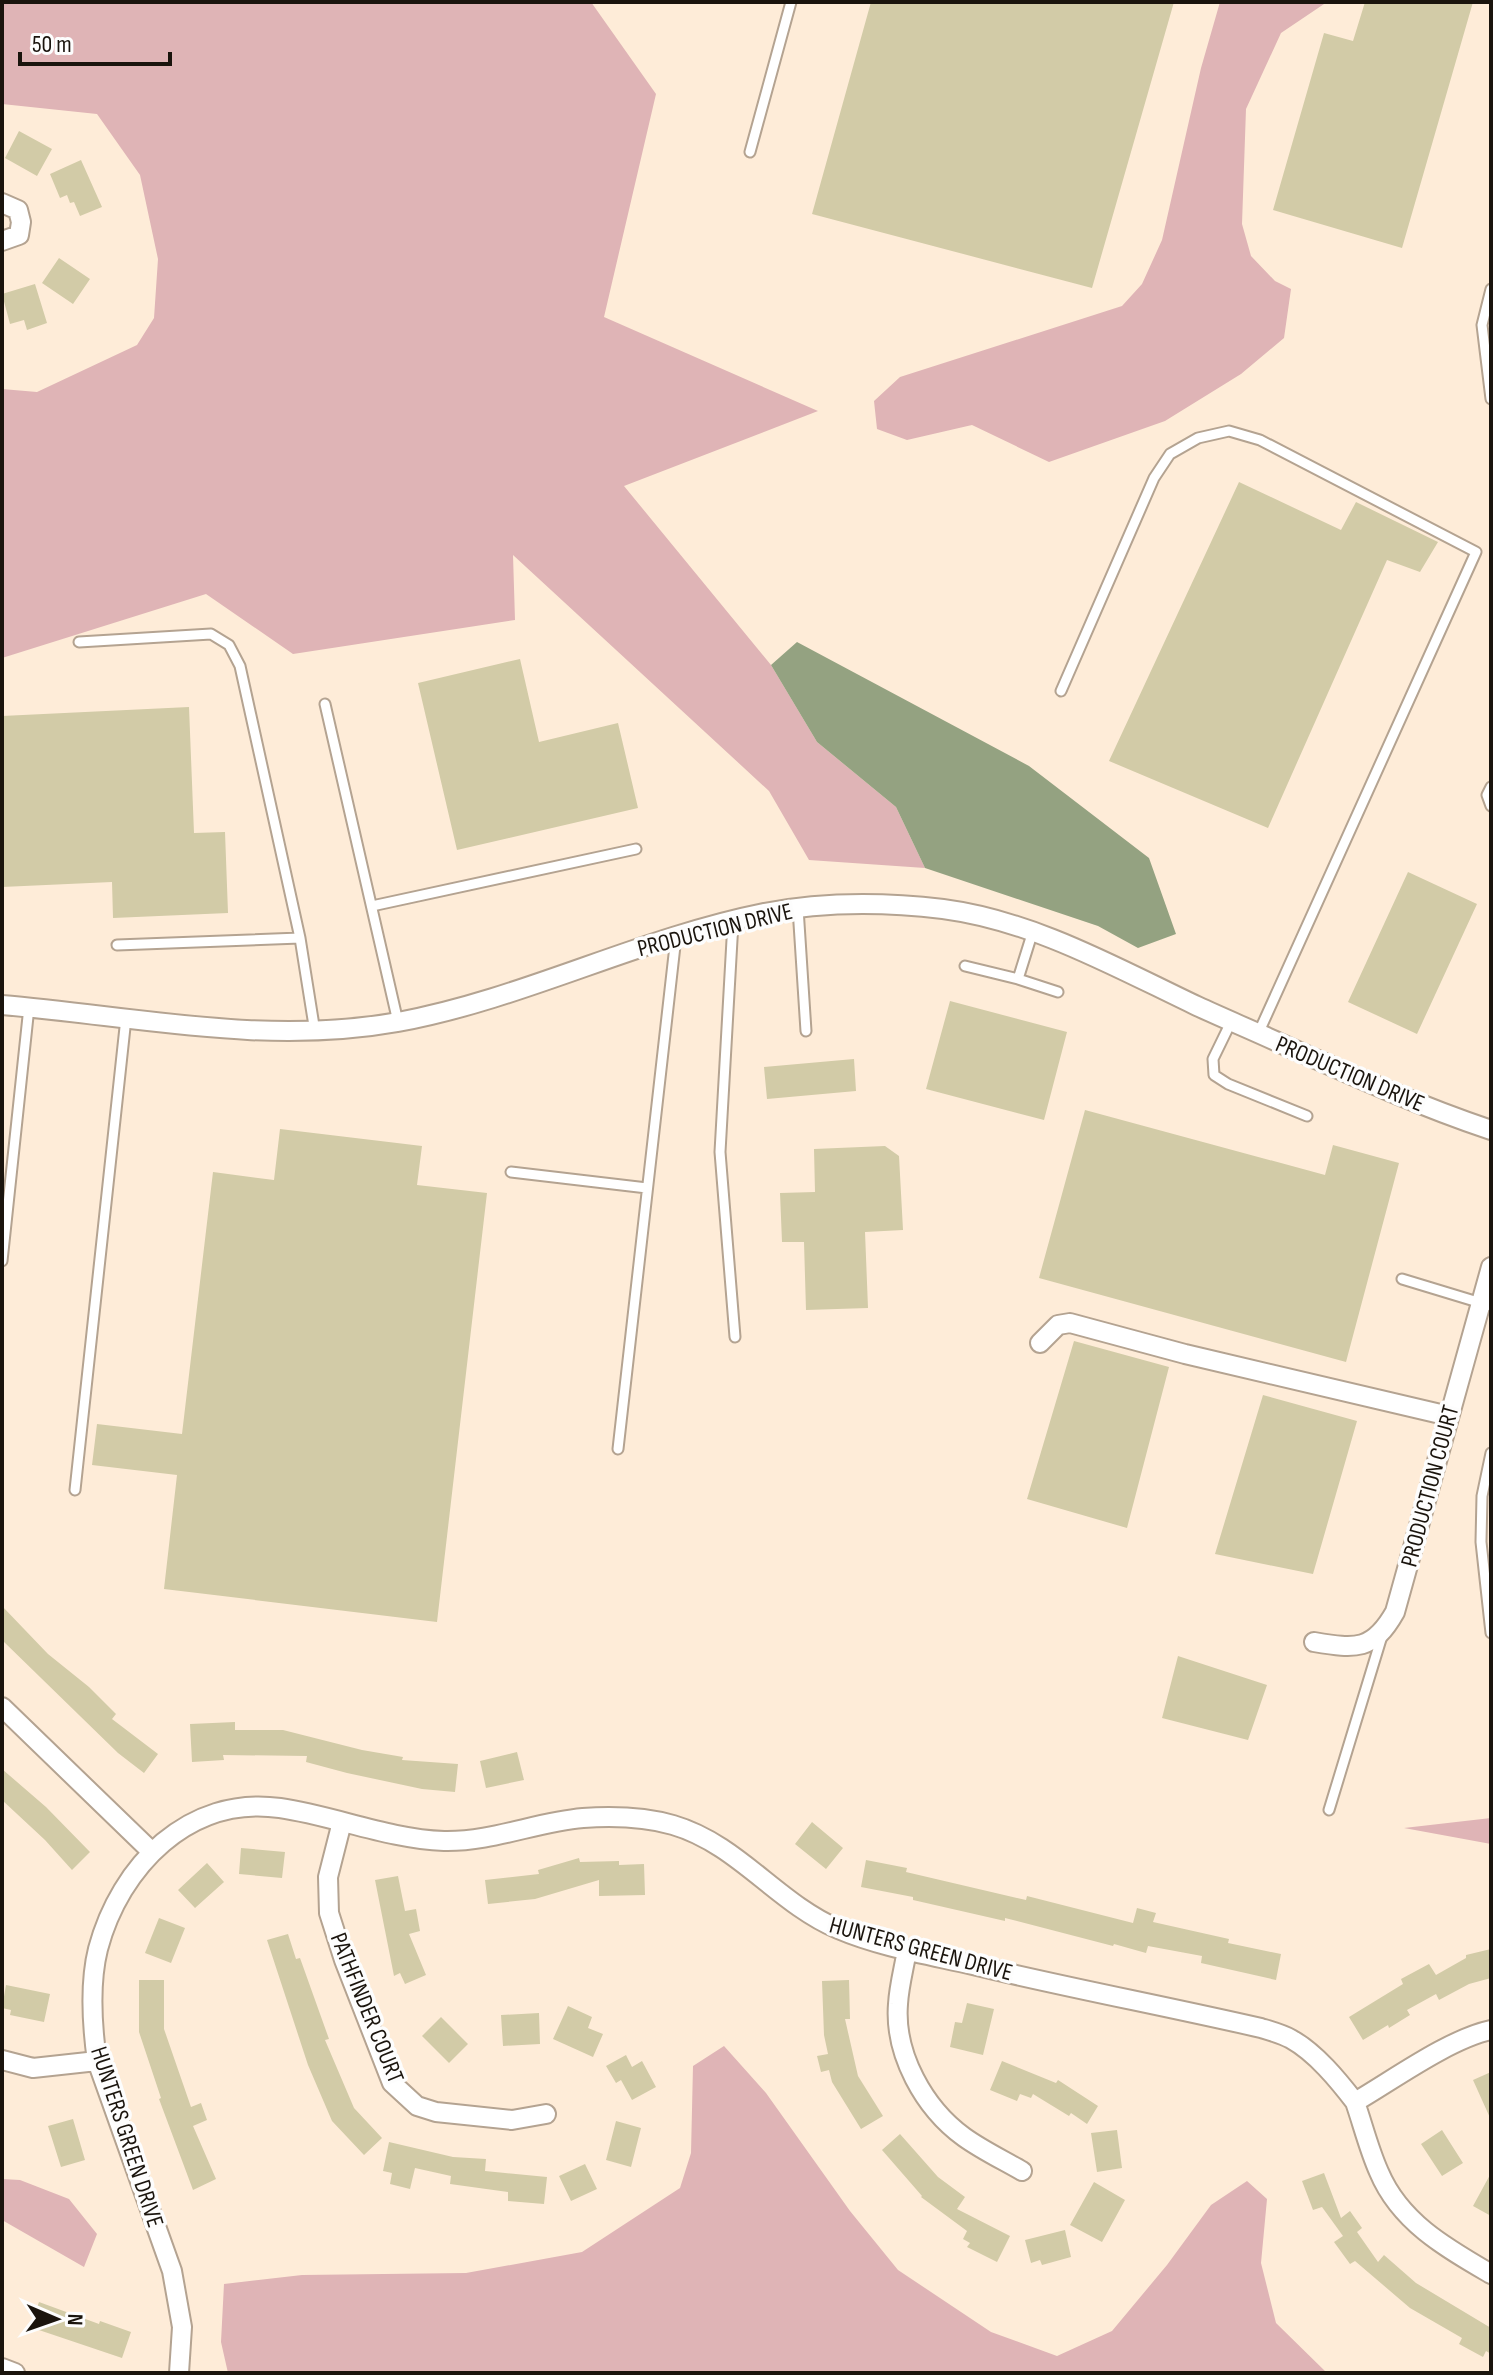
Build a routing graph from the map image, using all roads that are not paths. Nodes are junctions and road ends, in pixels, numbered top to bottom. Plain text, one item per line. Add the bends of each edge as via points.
1 (791, 2) edge
2 (750, 152) dead end
3 (2, 203) edge
4 (2, 241) edge
5 (1491, 289) edge
6 (1491, 399) edge
7 (79, 642) dead end
8 (1061, 691) dead end
9 (325, 704) dead end
10 (1491, 787) edge
11 (1491, 806) edge
12 (636, 849) dead end
13 (372, 906) junction
14 (798, 908) junction
15 (733, 922) junction
16 (1033, 931) junction
17 (676, 937) junction
18 (300, 938) junction
19 (117, 945) dead end
20 (965, 966) dead end
21 (1018, 979) junction
22 (1058, 992) dead end
23 (2, 1005) edge
24 (29, 1007) junction
25 (126, 1018) junction
26 (398, 1022) junction
27 (1231, 1022) junction
28 (806, 1031) dead end
29 (315, 1032) junction
30 (1258, 1034) junction
31 (1307, 1116) dead end
32 (1491, 1130) edge
33 (511, 1172) dead end
34 (647, 1188) junction
35 (2, 1261) edge
36 (1491, 1267) edge
37 (1402, 1279) dead end
38 (1486, 1304) edge
39 (735, 1337) dead end
40 (1040, 1343) dead end
41 (1449, 1416) junction
42 (618, 1449) dead end
43 (1491, 1453) edge
44 (75, 1490) dead end
45 (1383, 1633) junction
46 (1491, 1633) edge
47 (1314, 1642) dead end
48 (2, 1707) edge
49 (1329, 1810) dead end
50 (342, 1822) junction
51 (152, 1852) junction
52 (907, 1950) junction
53 (1491, 2030) edge
54 (2, 2060) edge
55 (97, 2061) junction
56 (1355, 2102) junction
57 (546, 2114) dead end
58 (1022, 2171) dead end
59 (1491, 2274) edge
60 (2, 2368) edge
61 (15, 2373) edge
62 (179, 2373) edge

1 - 2 lane
3 - 4 street via 18,210 21,222 19,235
5 - 6 lane via 1482,325
7 - 18 lane via 211,634 229,645 240,666
8 - 30 lane via 1154,478 1170,454 1198,438 1229,431 1260,440 1476,552
9 - 13 lane
10 - 11 lane
12 - 13 lane
13 - 26 lane
14 - 15 street, PRODUCTION DRIVE
14 - 16 street, PRODUCTION DRIVE via 940,909
14 - 28 lane
15 - 17 street, PRODUCTION DRIVE
15 - 39 lane via 720,1152
16 - 21 lane
16 - 27 street, PRODUCTION DRIVE
17 - 26 street, PRODUCTION DRIVE
17 - 34 lane
18 - 19 lane
18 - 29 lane
20 - 21 lane
21 - 22 lane
23 - 24 street, PRODUCTION DRIVE
24 - 25 street, PRODUCTION DRIVE
24 - 35 lane
25 - 29 street, PRODUCTION DRIVE
25 - 44 lane
26 - 29 street, PRODUCTION DRIVE
27 - 30 street, PRODUCTION DRIVE
27 - 31 lane via 1213,1059 1214,1075
30 - 32 street, PRODUCTION DRIVE via 1395,1095
33 - 34 lane
34 - 42 lane
36 - 38 street, PRODUCTION COURT
37 - 38 lane
38 - 41 street, PRODUCTION COURT
40 - 41 street via 1058,1325 1070,1323
41 - 45 street, PRODUCTION COURT via 1395,1612
43 - 46 lane via 1482,1496 1481,1542
45 - 47 street via 1354,1646
45 - 49 lane
48 - 51 street
50 - 51 street, HUNTERS GREEN DRIVE via 278,1808 222,1811 173,1833
50 - 52 street, HUNTERS GREEN DRIVE via 442,1841 476,1840 581,1818 643,1819 676,1826 733,1853 815,1919
50 - 57 street, PATHFINDER COURT via 328,1877 329,1913 392,2083 417,2106 436,2112 512,2120
51 - 55 street, HUNTERS GREEN DRIVE via 124,1889 98,1951 93,1986
52 - 56 street, HUNTERS GREEN DRIVE via 1261,2028 1310,2053
52 - 58 street via 898,2032 919,2086 964,2137
53 - 56 street via 1444,2050
54 - 55 street via 33,2068
55 - 62 street, HUNTERS GREEN DRIVE via 172,2271 182,2327
56 - 59 street, HUNTERS GREEN DRIVE via 1379,2173 1397,2204 1439,2244
60 - 61 street

